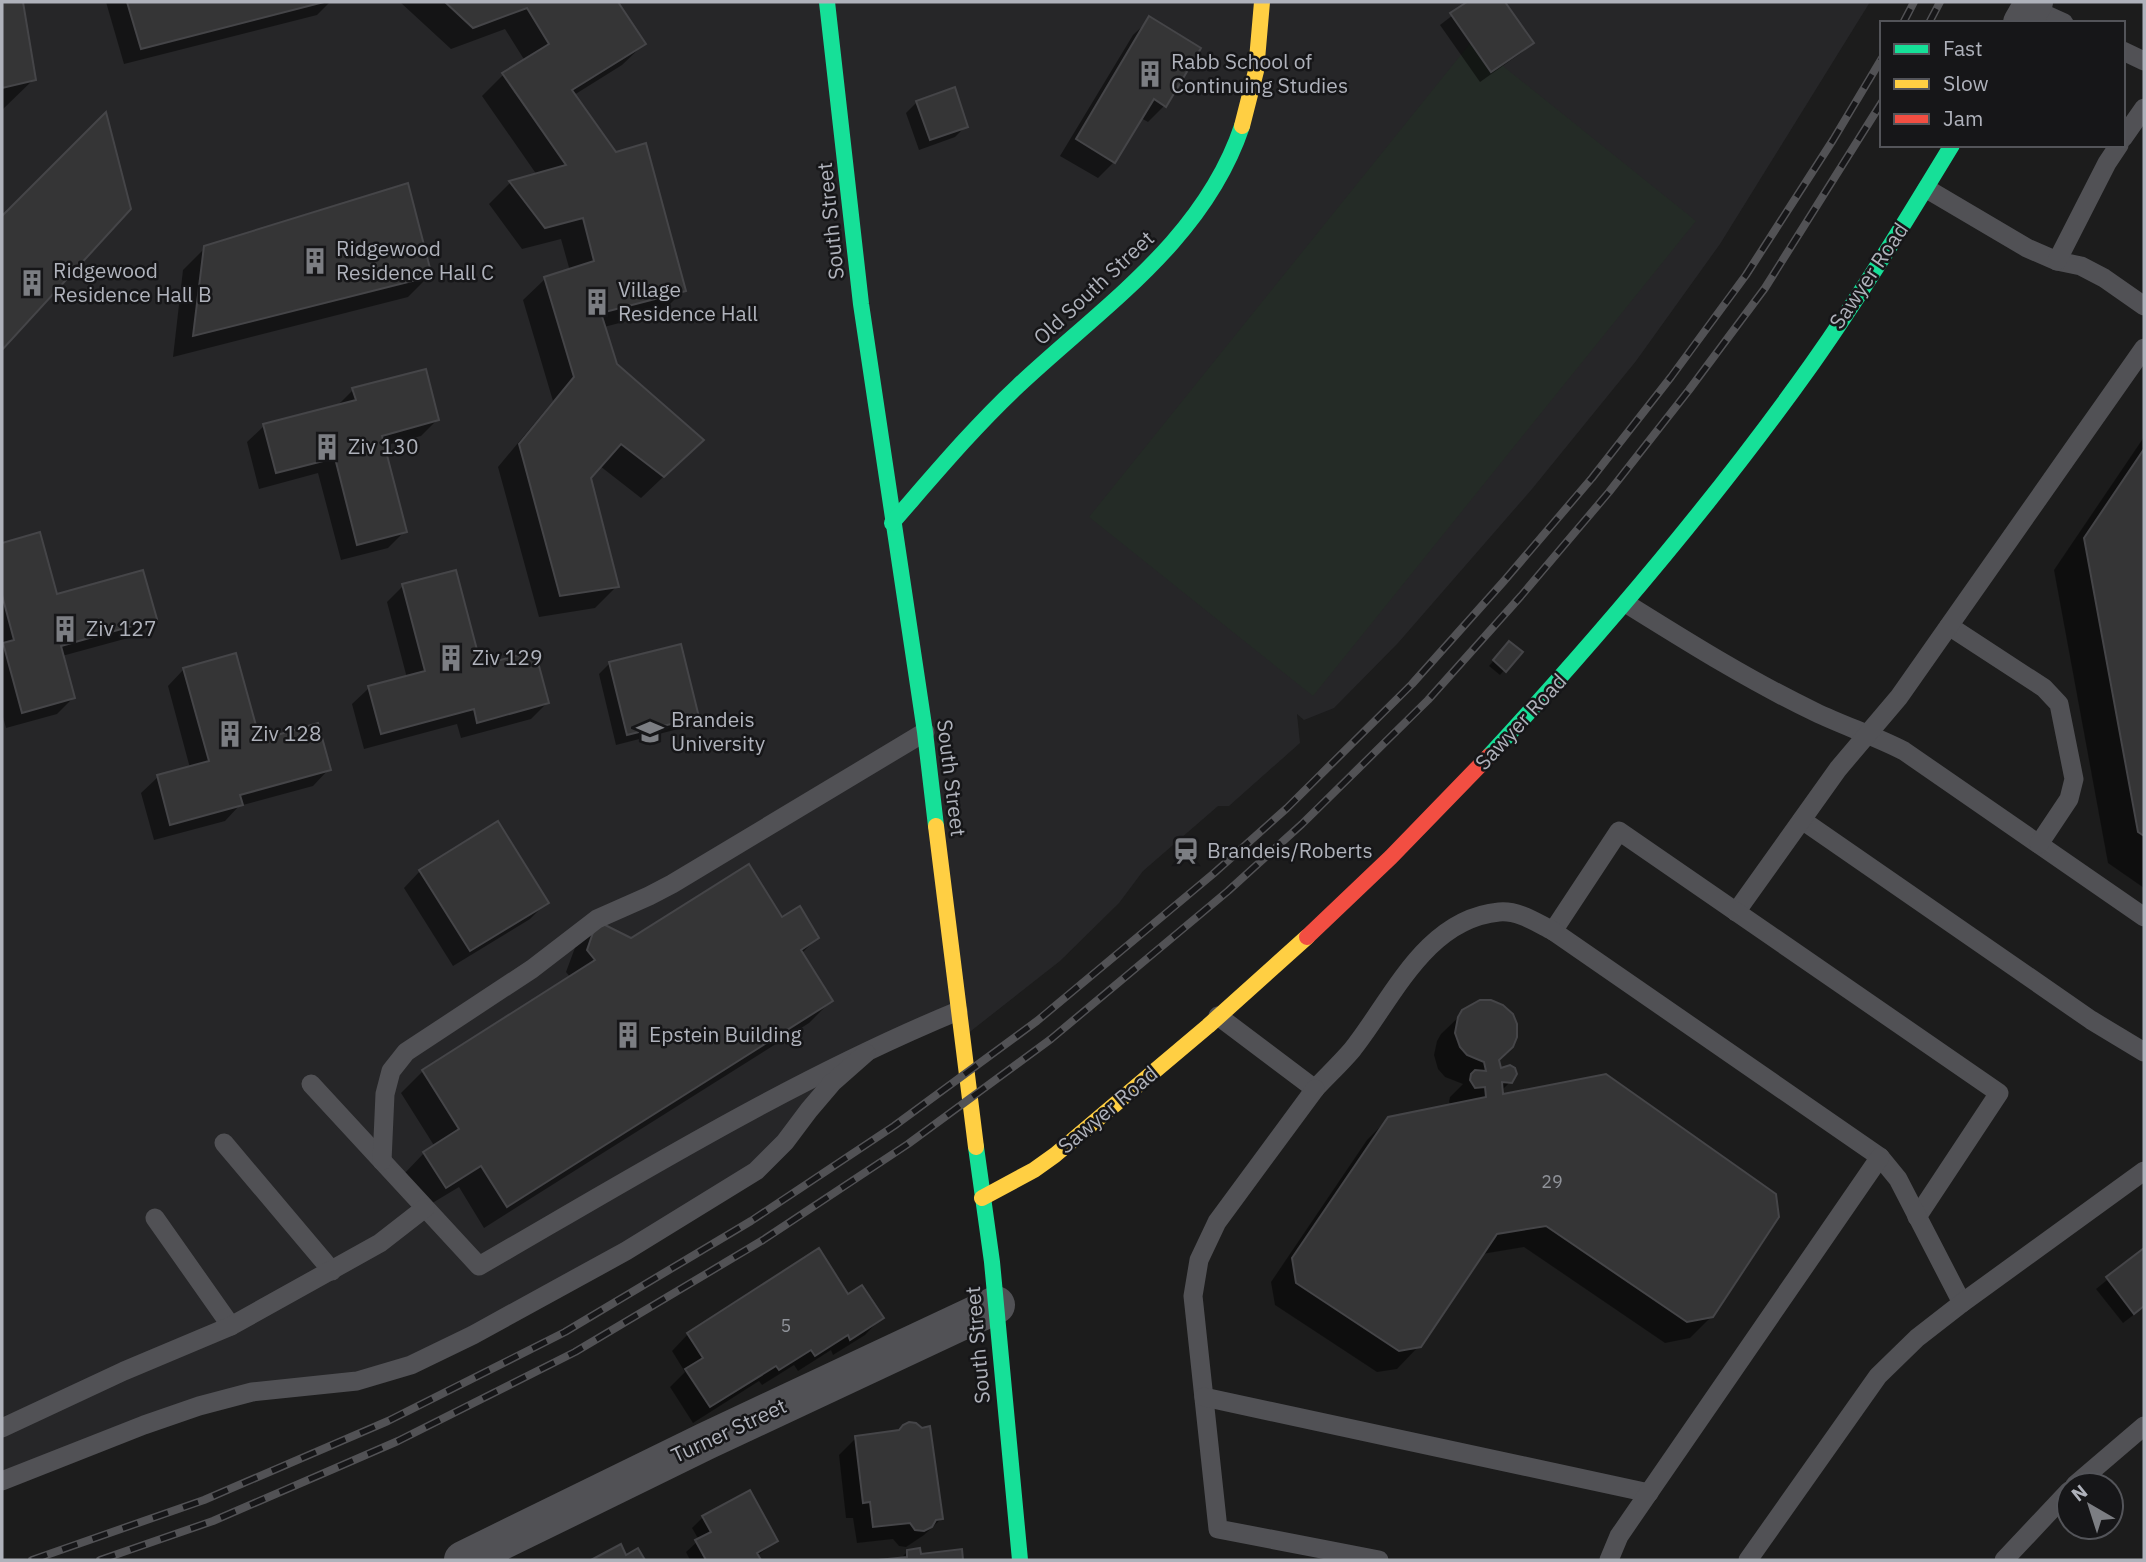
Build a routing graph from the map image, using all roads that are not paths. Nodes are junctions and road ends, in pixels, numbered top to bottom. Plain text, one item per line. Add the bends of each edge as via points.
1 (827, 2) edge
2 (1262, 2) edge
3 (2125, 52) edge
4 (2144, 61) edge
5 (2144, 108) edge
6 (2125, 135) edge
7 (1951, 147) edge
8 (2118, 147) edge
9 (1927, 189) junction
10 (2057, 261) junction
11 (2144, 306) edge
12 (2144, 348) edge
13 (892, 523) junction
14 (1627, 604) junction
15 (1949, 626) junction
16 (925, 732) junction
17 (1868, 733) junction
18 (1802, 820) junction
19 (2039, 844) junction
20 (1737, 912) junction
21 (2144, 917) edge
22 (1553, 931) junction
23 (958, 1011) junction
24 (1218, 1016) junction
25 (2144, 1052) edge
26 (866, 1053) junction
27 (311, 1084) dead end
28 (1315, 1089) junction
29 (224, 1143) dead end
30 (1880, 1157) junction
31 (382, 1161) junction
32 (2144, 1171) edge
33 (982, 1198) junction
34 (425, 1208) junction
35 (1917, 1217) junction
36 (155, 1218) dead end
37 (332, 1270) junction
38 (1962, 1303) junction
39 (996, 1306) junction
40 (231, 1326) junction
41 (1204, 1397) junction
42 (2144, 1426) edge
43 (2, 1428) edge
44 (2091, 1471) edge
45 (2, 1481) edge
46 (1649, 1493) junction
47 (2055, 1506) edge
48 (463, 1560) edge
49 (1020, 1560) edge
50 (1379, 1560) edge
51 (1609, 1560) edge
52 (1748, 1560) edge
53 (2004, 1560) edge

1 - 13 street, South Street via 861,304
2 - 13 street, Old South Street via 1259,54 1247,114 1225,165 1199,208 1139,279 1018,386
3 - 4 lane
5 - 6 lane
7 - 9 street, Sawyer Road
8 - 10 lane
9 - 10 lane
9 - 14 street, Sawyer Road via 1789,396
10 - 11 lane via 2081,266
12 - 15 lane
13 - 16 street, South Street
14 - 17 lane via 1768,688
14 - 24 street, Sawyer Road via 1457,791 1297,948
15 - 17 lane
15 - 19 lane via 2044,688 2059,704 2074,779 2069,799
16 - 23 street, South Street
16 - 31 lane via 672,884 597,919 533,969 406,1052 391,1071 385,1094
17 - 18 lane
17 - 19 lane via 1904,751
18 - 20 lane
18 - 25 lane
19 - 21 lane
20 - 22 lane via 1619,831
20 - 35 lane via 1999,1093
22 - 28 lane via 1524,916 1500,912 1447,931 1423,951 1351,1051
22 - 30 lane
23 - 26 lane
23 - 33 street, South Street
24 - 28 lane
24 - 33 street, Sawyer Road via 1055,1155
26 - 34 lane via 699,1139 479,1266
26 - 45 lane via 832,1083 756,1171 626,1251 473,1335 411,1365 357,1381 252,1392 199,1406
27 - 31 lane
28 - 41 lane via 1217,1222 1199,1260 1193,1296
29 - 37 lane
30 - 35 lane via 1898,1179
30 - 46 lane
31 - 34 lane
32 - 38 lane
33 - 39 street, South Street
34 - 37 lane via 380,1243
35 - 38 lane
36 - 40 lane
37 - 40 lane
38 - 52 lane via 1878,1376
39 - 48 street, Turner Street
39 - 49 street, South Street
40 - 43 lane
41 - 46 lane
41 - 50 lane via 1218,1529
42 - 44 lane
46 - 51 lane via 1619,1536
47 - 53 lane

